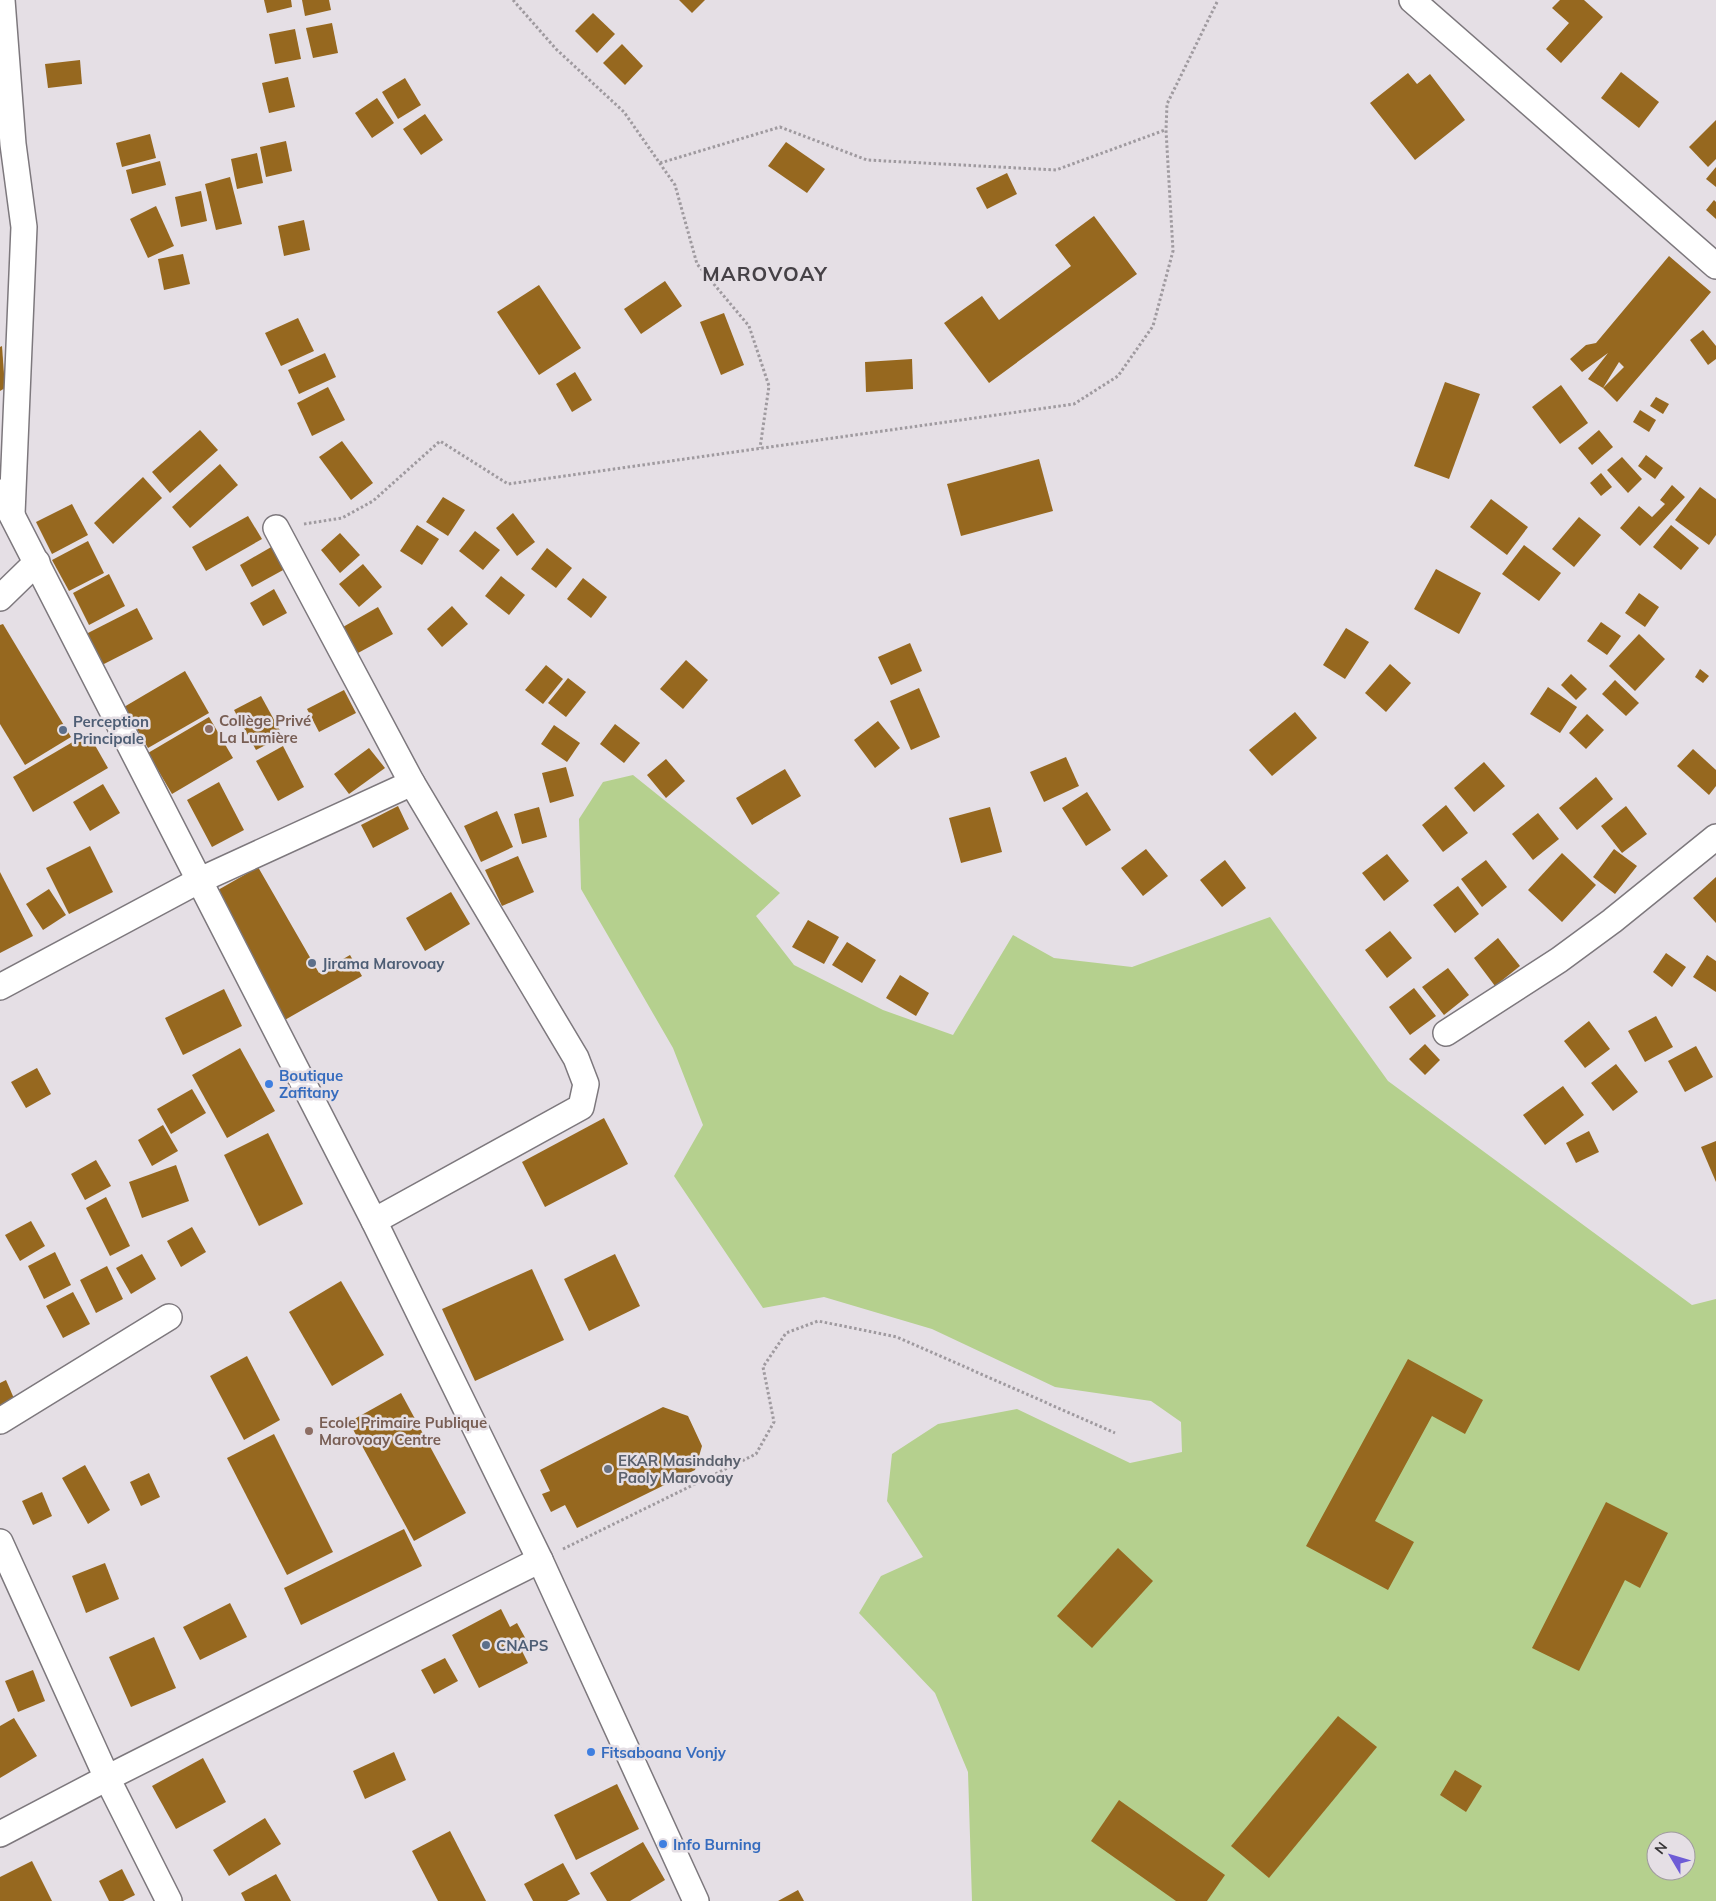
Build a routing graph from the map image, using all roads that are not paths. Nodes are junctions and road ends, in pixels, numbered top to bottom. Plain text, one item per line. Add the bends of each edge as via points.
1 (2, 0) edge
2 (1412, 0) edge
3 (1716, 266) edge
4 (0, 492) edge
5 (12, 514) junction
6 (276, 528) road end
7 (37, 562) junction
8 (0, 598) edge
9 (412, 783) junction
10 (1716, 837) edge
11 (198, 881) junction
12 (0, 987) edge
13 (1446, 1033) dead end
14 (374, 1221) junction
15 (169, 1317) dead end
16 (0, 1421) edge
17 (0, 1542) edge
18 (540, 1560) junction
19 (107, 1778) junction
20 (0, 1834) edge
21 (169, 1901) edge
22 (696, 1901) edge

1 - 5 street via 13,144 24,227
2 - 3 street
4 - 5 street
5 - 7 street
6 - 9 street
7 - 8 street
7 - 11 street
9 - 11 street
9 - 14 street via 576,1058 586,1084 581,1107
10 - 13 street via 1559,960
11 - 12 street
11 - 14 street
14 - 18 street
15 - 16 street
17 - 19 street
18 - 19 street
18 - 22 street
19 - 20 street
19 - 21 street

